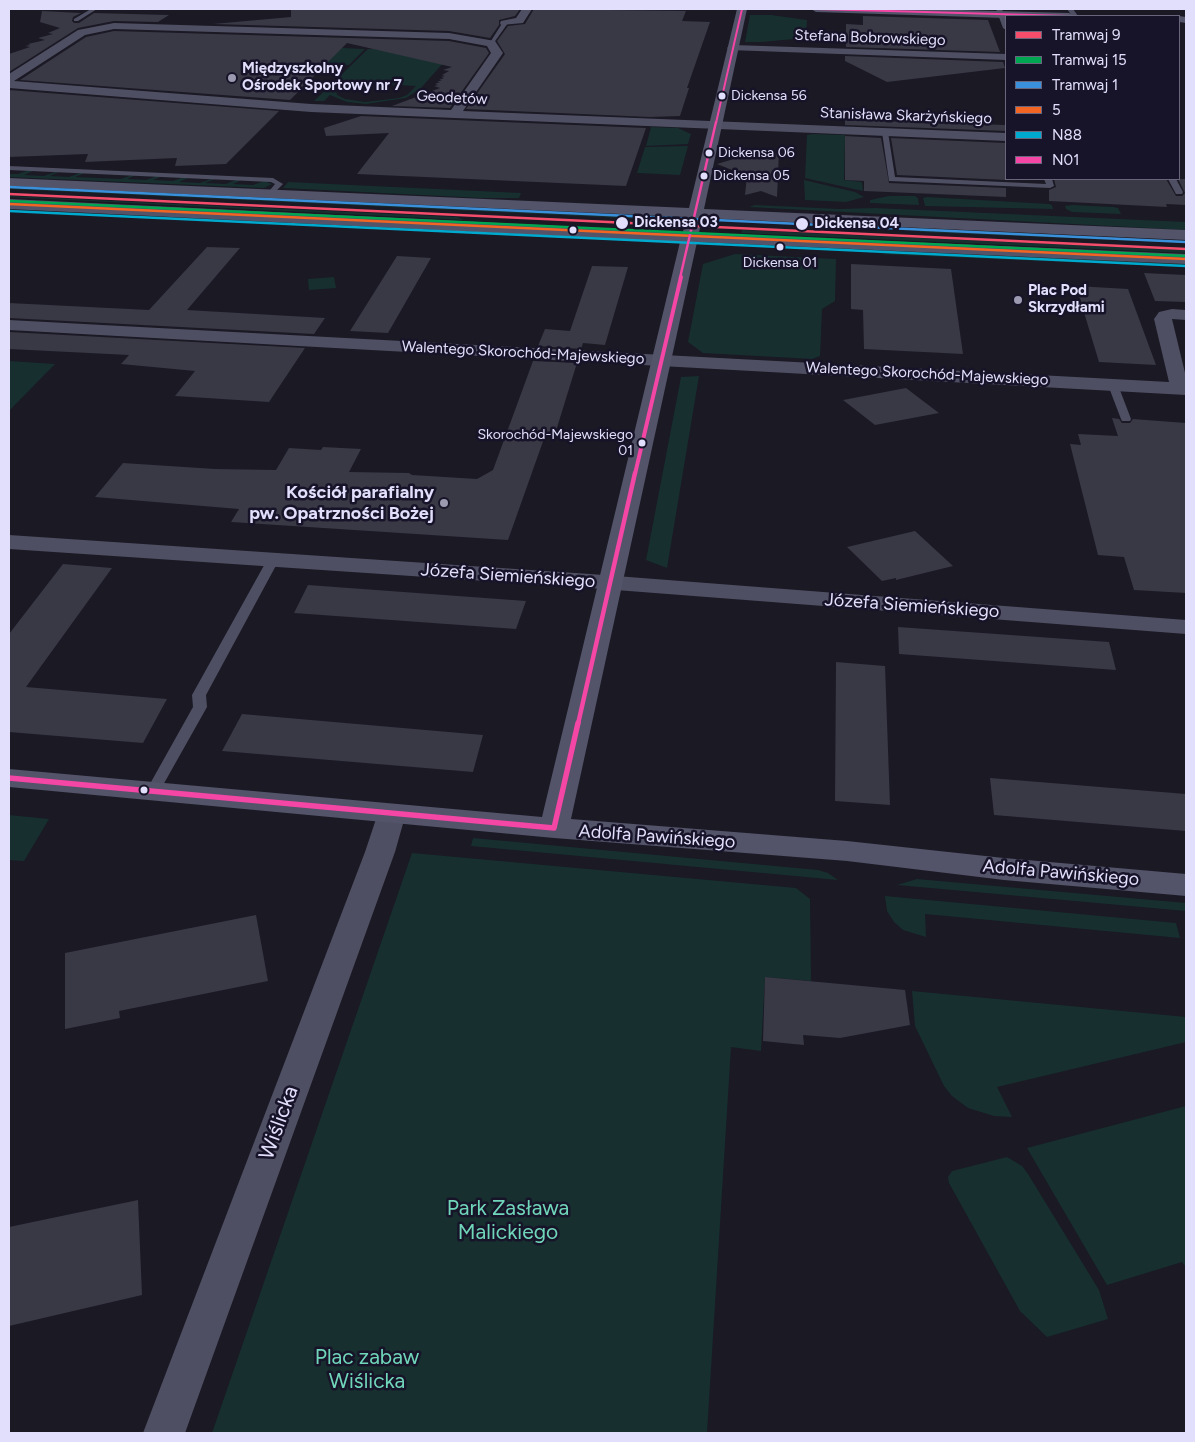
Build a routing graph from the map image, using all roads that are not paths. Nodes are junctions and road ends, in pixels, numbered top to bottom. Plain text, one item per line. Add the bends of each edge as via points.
1 (94, 9) edge
2 (527, 9) edge
3 (742, 9) edge
4 (816, 9) edge
5 (1000, 12) edge
6 (1051, 15) edge
7 (76, 20) dead end
8 (505, 23) joint
9 (1005, 25) edge
10 (492, 43) junction
11 (733, 48) junction
12 (1005, 57) edge
13 (9, 79) edge
14 (9, 84) edge
15 (454, 115) junction
16 (714, 125) junction
17 (885, 132) junction
18 (1005, 137) edge
19 (9, 168) edge
20 (1048, 180) edge
21 (1173, 180) edge
22 (9, 182) edge
23 (1179, 192) dead end
24 (270, 195) junction
25 (9, 204) edge
26 (694, 213) junction
27 (1186, 235) edge
28 (689, 237) junction
29 (1186, 259) edge
30 (1186, 315) edge
31 (9, 325) edge
32 (661, 361) junction
33 (1113, 385) junction
34 (1183, 389) edge
35 (1126, 419) dead end
36 (9, 542) edge
37 (274, 560) junction
38 (611, 583) junction
39 (1186, 626) edge
40 (9, 778) edge
41 (152, 791) junction
42 (392, 813) junction
43 (554, 828) junction
44 (1186, 885) edge
45 (164, 1433) edge

1 - 7 lane
2 - 8 street via 519,21
3 - 11 street
4 - 5 street
5 - 6 street
5 - 9 lane
8 - 10 lane
10 - 13 street via 449,36 122,26 82,32
10 - 15 street via 498,52
11 - 12 street, Stefana Bobrowskiego
11 - 16 street
14 - 15 street, Geodetów via 311,108
15 - 16 street, Geodetów
16 - 17 street, Stanisława Skarżyńskiego
16 - 26 street
17 - 18 street, Stanisława Skarżyńskiego
17 - 20 lane via 892,179 1050,186
19 - 24 lane via 273,180 279,184
21 - 23 lane
22 - 24 street
24 - 26 street
25 - 28 street
26 - 27 street
26 - 28 street
28 - 29 street
28 - 32 street
30 - 34 street via 1172,314 1163,319
31 - 32 street, Walentego Skorochód-Majewskiego
32 - 33 street, Walentego Skorochód-Majewskiego
32 - 38 street
33 - 34 street, Walentego Skorochód-Majewskiego
33 - 35 lane
36 - 37 street, Józefa Siemieńskiego
37 - 38 street, Józefa Siemieńskiego
37 - 41 lane via 199,695 200,707
38 - 39 street, Józefa Siemieńskiego
38 - 43 street
40 - 41 street, Adolfa Pawińskiego
41 - 42 street, Adolfa Pawińskiego
42 - 43 street, Adolfa Pawińskiego
42 - 45 street, Wiślicka
43 - 44 street, Adolfa Pawińskiego via 846,851

